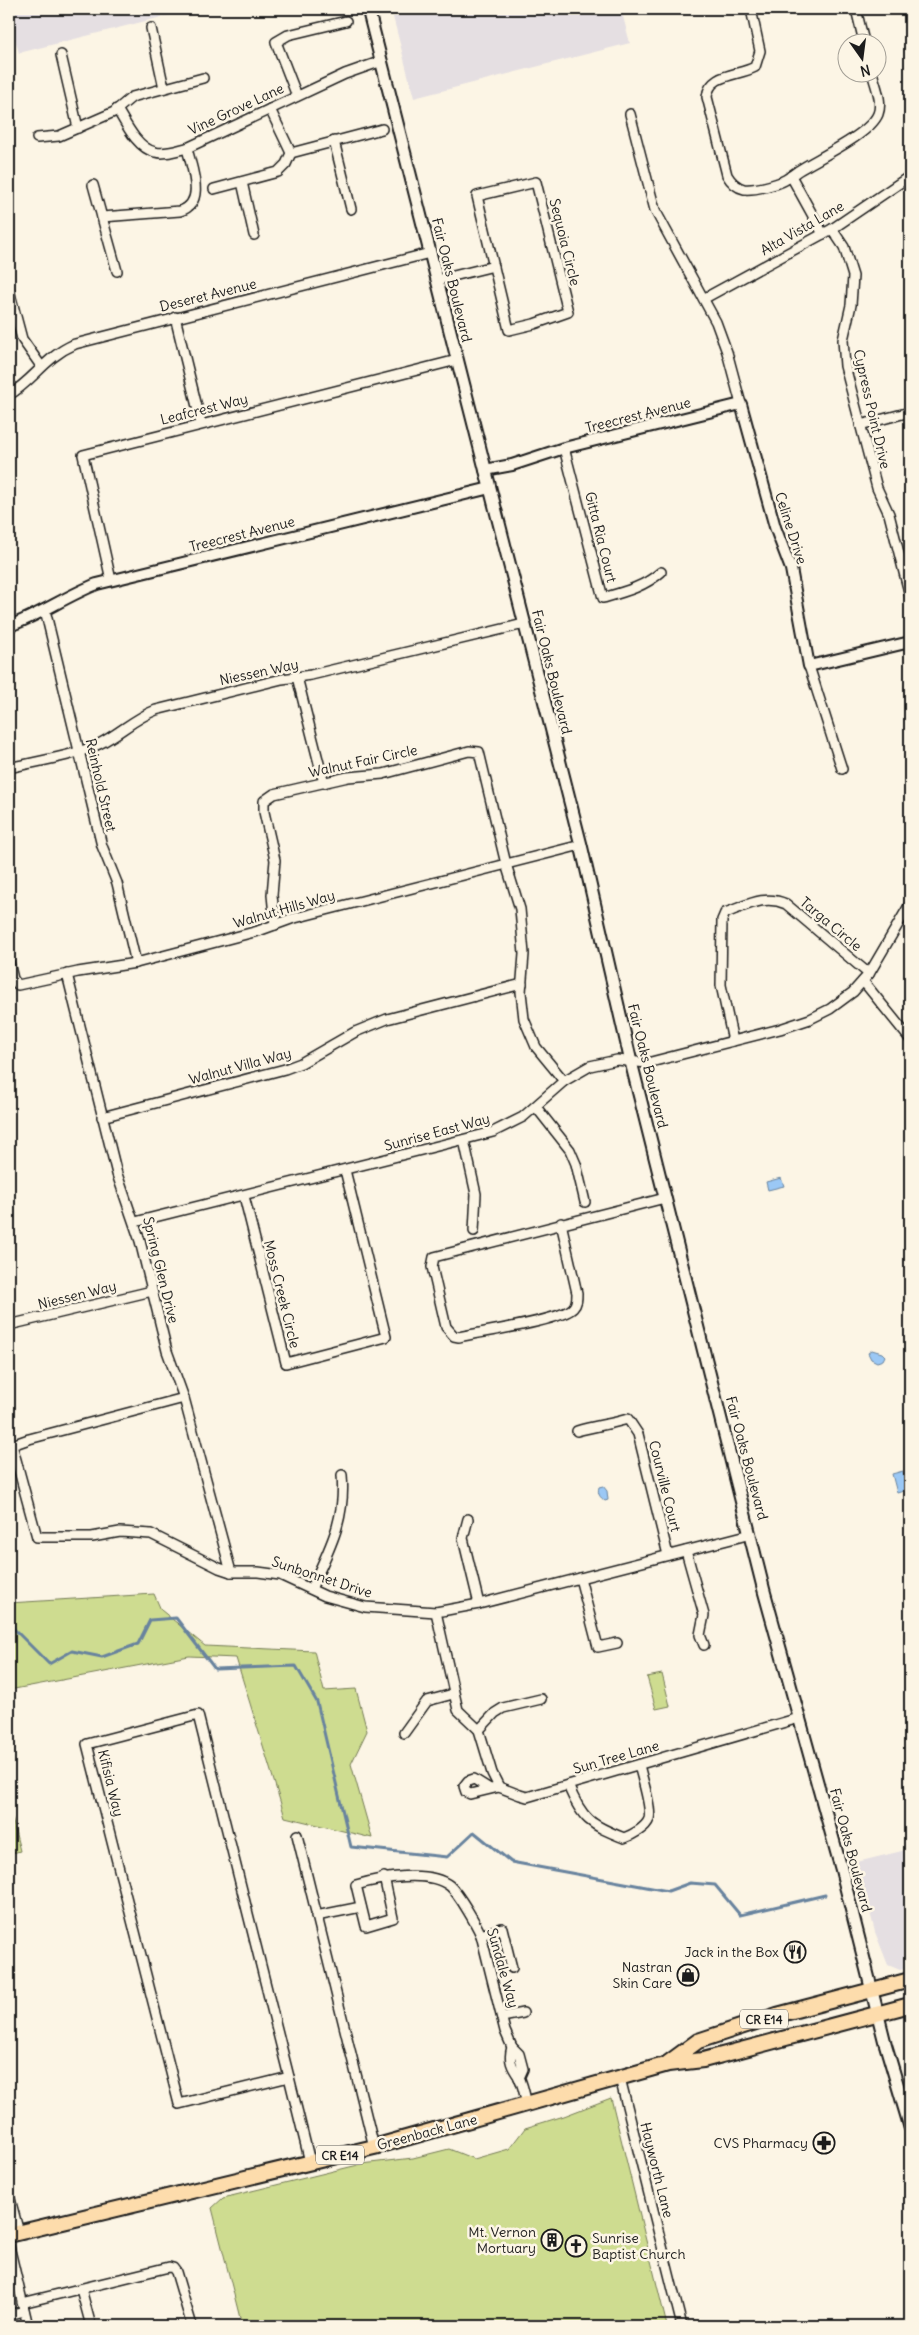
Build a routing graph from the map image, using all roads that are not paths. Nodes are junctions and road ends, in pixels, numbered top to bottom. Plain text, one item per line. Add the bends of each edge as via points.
1 (368, 9) edge
2 (751, 9) edge
3 (856, 9) edge
4 (346, 21) dead end
5 (151, 28) dead end
6 (862, 32) edge
7 (61, 55) dead end
8 (382, 61) junction
9 (203, 78) dead end
10 (875, 82) edge
11 (164, 88) junction
12 (296, 96) junction
13 (117, 109) junction
14 (270, 109) junction
15 (630, 114) dead end
16 (78, 128) junction
17 (382, 129) dead end
18 (37, 138) dead end
19 (334, 141) junction
20 (187, 148) junction
21 (291, 153) junction
22 (791, 176) junction
23 (910, 176) edge
24 (242, 182) junction
25 (93, 185) dead end
26 (214, 189) dead end
27 (350, 209) dead end
28 (102, 217) junction
29 (832, 229) junction
30 (823, 234) junction
31 (254, 235) dead end
32 (430, 253) junction
33 (494, 266) junction
34 (117, 271) dead end
35 (437, 280) junction
36 (9, 290) edge
37 (705, 298) junction
38 (175, 317) junction
39 (457, 360) junction
40 (41, 366) junction
41 (9, 396) edge
42 (741, 404) junction
43 (910, 412) edge
44 (201, 423) junction
45 (860, 425) junction
46 (564, 448) junction
47 (485, 470) junction
48 (490, 488) junction
49 (661, 572) dead end
50 (111, 580) junction
51 (910, 596) edge
52 (45, 610) junction
53 (524, 624) junction
54 (9, 626) edge
55 (910, 642) edge
56 (809, 666) junction
57 (297, 677) junction
58 (79, 751) junction
59 (9, 768) edge
60 (842, 769) dead end
61 (324, 783) junction
62 (581, 845) junction
63 (506, 864) junction
64 (910, 904) edge
65 (274, 925) junction
66 (9, 962) edge
67 (136, 963) junction
68 (67, 974) junction
69 (866, 977) junction
70 (522, 984) junction
71 (910, 1039) edge
72 (733, 1041) junction
73 (630, 1062) junction
74 (564, 1081) junction
75 (536, 1107) junction
76 (102, 1116) junction
77 (464, 1140) junction
78 (345, 1170) junction
79 (244, 1196) junction
80 (665, 1198) junction
81 (585, 1202) dead end
82 (135, 1222) junction
83 (561, 1223) junction
84 (474, 1231) dead end
85 (152, 1291) junction
86 (9, 1325) edge
87 (184, 1398) junction
88 (577, 1431) dead end
89 (342, 1476) dead end
90 (468, 1519) dead end
91 (751, 1534) junction
92 (686, 1551) junction
93 (668, 1555) junction
94 (231, 1572) junction
95 (580, 1578) junction
96 (311, 1589) junction
97 (479, 1604) junction
98 (436, 1612) junction
99 (617, 1643) dead end
100 (704, 1645) dead end
101 (453, 1694) junction
102 (541, 1699) dead end
103 (799, 1718) junction
104 (480, 1730) junction
105 (404, 1734) dead end
106 (639, 1765) junction
107 (568, 1786) junction
108 (297, 1835) dead end
109 (384, 1877) junction
110 (361, 1906) junction
111 (316, 1916) junction
112 (481, 1935) junction
113 (512, 1968) dead end
114 (910, 1980) edge
115 (872, 1989) junction
116 (910, 2005) edge
117 (523, 2013) dead end
118 (877, 2014) junction
119 (502, 2017) junction
120 (668, 2064) junction
121 (290, 2077) junction
122 (620, 2078) junction
123 (527, 2105) junction
124 (910, 2127) edge
125 (374, 2147) junction
126 (310, 2162) junction
127 (9, 2195) edge
128 (14, 2234) edge
129 (9, 2246) edge
130 (81, 2289) junction
131 (23, 2307) junction
132 (9, 2315) edge
133 (28, 2326) edge
134 (90, 2326) edge
135 (192, 2326) edge
136 (682, 2326) edge

1 - 8 main road, Fair Oaks Boulevard
2 - 22 street via 760,51 755,67 717,79 707,92 707,100 727,175 734,184 750,189
3 - 6 street
4 - 12 street via 288,35 276,42
5 - 11 street
7 - 16 street
8 - 12 street, Vine Grove Lane
8 - 32 main road, Fair Oaks Boulevard
9 - 11 street
10 - 22 street via 880,103 877,116 838,148
11 - 13 street via 132,97
12 - 14 street, Vine Grove Lane
13 - 16 street
13 - 20 street, Vine Grove Lane via 140,143 155,152
14 - 20 street, Vine Grove Lane
14 - 21 street
15 - 37 street, Celine Drive via 655,210
16 - 18 street via 59,136
17 - 19 street
19 - 21 street
19 - 27 street
20 - 28 street via 196,186 190,206 180,211
21 - 24 street via 278,172
22 - 30 street
23 - 29 street, Alta Vista Lane
24 - 26 street
24 - 31 street
25 - 28 street
28 - 34 street
29 - 30 street, Alta Vista Lane
29 - 45 street, Cypress Point Drive via 847,254 853,276 843,353
30 - 37 street, Alta Vista Lane
32 - 35 main road, Fair Oaks Boulevard
32 - 38 street, Deseret Avenue
33 - 33 street, Sequoia Circle via 509,330 568,312 536,182 477,196
33 - 35 street
35 - 39 main road, Fair Oaks Boulevard
36 - 40 street via 22,339
37 - 42 street, Celine Drive via 722,337
38 - 40 street, Deseret Avenue via 75,344 56,353
38 - 44 street
39 - 44 street, Leafcrest Way
39 - 47 main road, Fair Oaks Boulevard
40 - 41 street, Deseret Avenue
42 - 46 street, Treecrest Avenue
42 - 56 street, Celine Drive via 775,527 791,569
43 - 45 street
44 - 50 street, Leafcrest Way via 83,455
45 - 51 street, Cypress Point Drive via 877,488 889,514
46 - 47 street, Treecrest Avenue via 531,460
46 - 49 street, Gitta Ria Court via 602,598 633,590
47 - 48 main road, Fair Oaks Boulevard
48 - 50 street, Treecrest Avenue
48 - 53 main road, Fair Oaks Boulevard
50 - 52 street, Treecrest Avenue via 82,590
52 - 54 street, Treecrest Avenue
52 - 58 street, Reinhold Street
53 - 57 street, Niessen Way
53 - 62 main road, Fair Oaks Boulevard
55 - 56 street
56 - 60 street, Celine Drive
57 - 58 street, Niessen Way via 156,710 110,738
57 - 61 street
58 - 59 street, Niessen Way
58 - 67 street, Reinhold Street via 102,846 118,883
61 - 63 street, Walnut Fair Circle via 383,774 469,751 479,752
61 - 65 street, Walnut Fair Circle via 274,794 264,800 275,860
62 - 63 street, Walnut Hills Way
62 - 73 main road, Fair Oaks Boulevard
63 - 65 street, Walnut Hills Way
63 - 70 street via 523,932
64 - 69 street, Sunrise East Way
65 - 67 street, Walnut Hills Way
66 - 68 street, Walnut Hills Way via 18,985
67 - 68 street, Walnut Hills Way
68 - 76 street, Spring Glen Drive
69 - 71 street
69 - 72 street, Sunrise East Way via 842,1001 810,1019
69 - 72 street, Targa Circle via 786,904 776,899 768,898 725,913 722,920 721,985
70 - 74 street via 522,1005 530,1035
70 - 76 street, Walnut Villa Way via 387,1019 285,1069
72 - 73 street, Sunrise East Way via 647,1063
73 - 74 street, Sunrise East Way via 603,1062 578,1071
73 - 80 main road, Fair Oaks Boulevard
74 - 75 street, Sunrise East Way
75 - 77 street, Sunrise East Way via 508,1125
75 - 81 street via 570,1150
76 - 82 street, Spring Glen Drive via 117,1174
77 - 78 street, Sunrise East Way
77 - 84 street via 476,1194
78 - 79 street, Sunrise East Way
78 - 79 street, Moss Creek Circle via 386,1338 286,1363
79 - 82 street, Sunrise East Way
80 - 83 street
80 - 91 main road, Fair Oaks Boulevard
82 - 85 street, Spring Glen Drive
83 - 83 street via 434,1257 432,1268 449,1333 459,1337 557,1316 574,1307 577,1293
85 - 86 street, Niessen Way
85 - 87 street, Spring Glen Drive via 167,1351
87 - 94 street, Spring Glen Drive
87 - 94 street, Sunbonnet Drive via 12,1445 38,1537 92,1537 120,1532 151,1534
88 - 93 street, Courville Court via 628,1419 638,1434
89 - 96 street via 342,1515
90 - 97 street via 463,1538
91 - 92 street, Sunbonnet Drive
91 - 103 main road, Fair Oaks Boulevard
92 - 93 street, Sunbonnet Drive
92 - 100 street via 704,1615 700,1635
93 - 95 street, Sunbonnet Drive
94 - 96 street, Sunbonnet Drive via 271,1573
95 - 97 street, Sunbonnet Drive
95 - 99 street via 598,1647
96 - 98 street, Sunbonnet Drive via 365,1607
97 - 98 street, Sunbonnet Drive
98 - 101 street
101 - 104 street via 458,1710
101 - 105 street via 427,1701
102 - 104 street via 503,1708
103 - 106 street, Sun Tree Lane
103 - 115 main road, Fair Oaks Boulevard
104 - 107 street, Sun Tree Lane via 495,1788 527,1797
106 - 107 street, Sun Tree Lane
106 - 107 street via 649,1820 624,1838 596,1827 577,1805
108 - 111 street
109 - 110 street, Sundale Way via 356,1885
109 - 110 street via 393,1918 366,1926
109 - 112 street, Sundale Way via 433,1879 450,1886
110 - 111 street
111 - 125 street
112 - 113 street via 502,1928
112 - 119 street, Sundale Way
114 - 115 main road, Greenback Lane / CR E14
115 - 118 main road, Fair Oaks Boulevard
115 - 120 main road, Greenback Lane / CR E14 via 698,2041
116 - 118 main road, Greenback Lane / CR E14
117 - 119 street
118 - 120 main road, Greenback Lane / CR E14 via 703,2060
118 - 124 main road, Fair Oaks Boulevard
119 - 123 street, Sundale Way via 512,2047 510,2056 514,2072
120 - 122 main road, Greenback Lane / CR E14
121 - 121 street, Kifisia Way via 198,1715 87,1744 179,2104
121 - 126 street, Kifisia Way
122 - 123 main road, Greenback Lane / CR E14
122 - 136 street, Hayworth Lane
123 - 125 main road, Greenback Lane / CR E14
125 - 126 main road, Greenback Lane / CR E14
126 - 128 main road, Greenback Lane / CR E14
127 - 128 street
129 - 131 street
130 - 131 street
130 - 134 street
130 - 135 street via 173,2268
131 - 132 street
131 - 133 street

